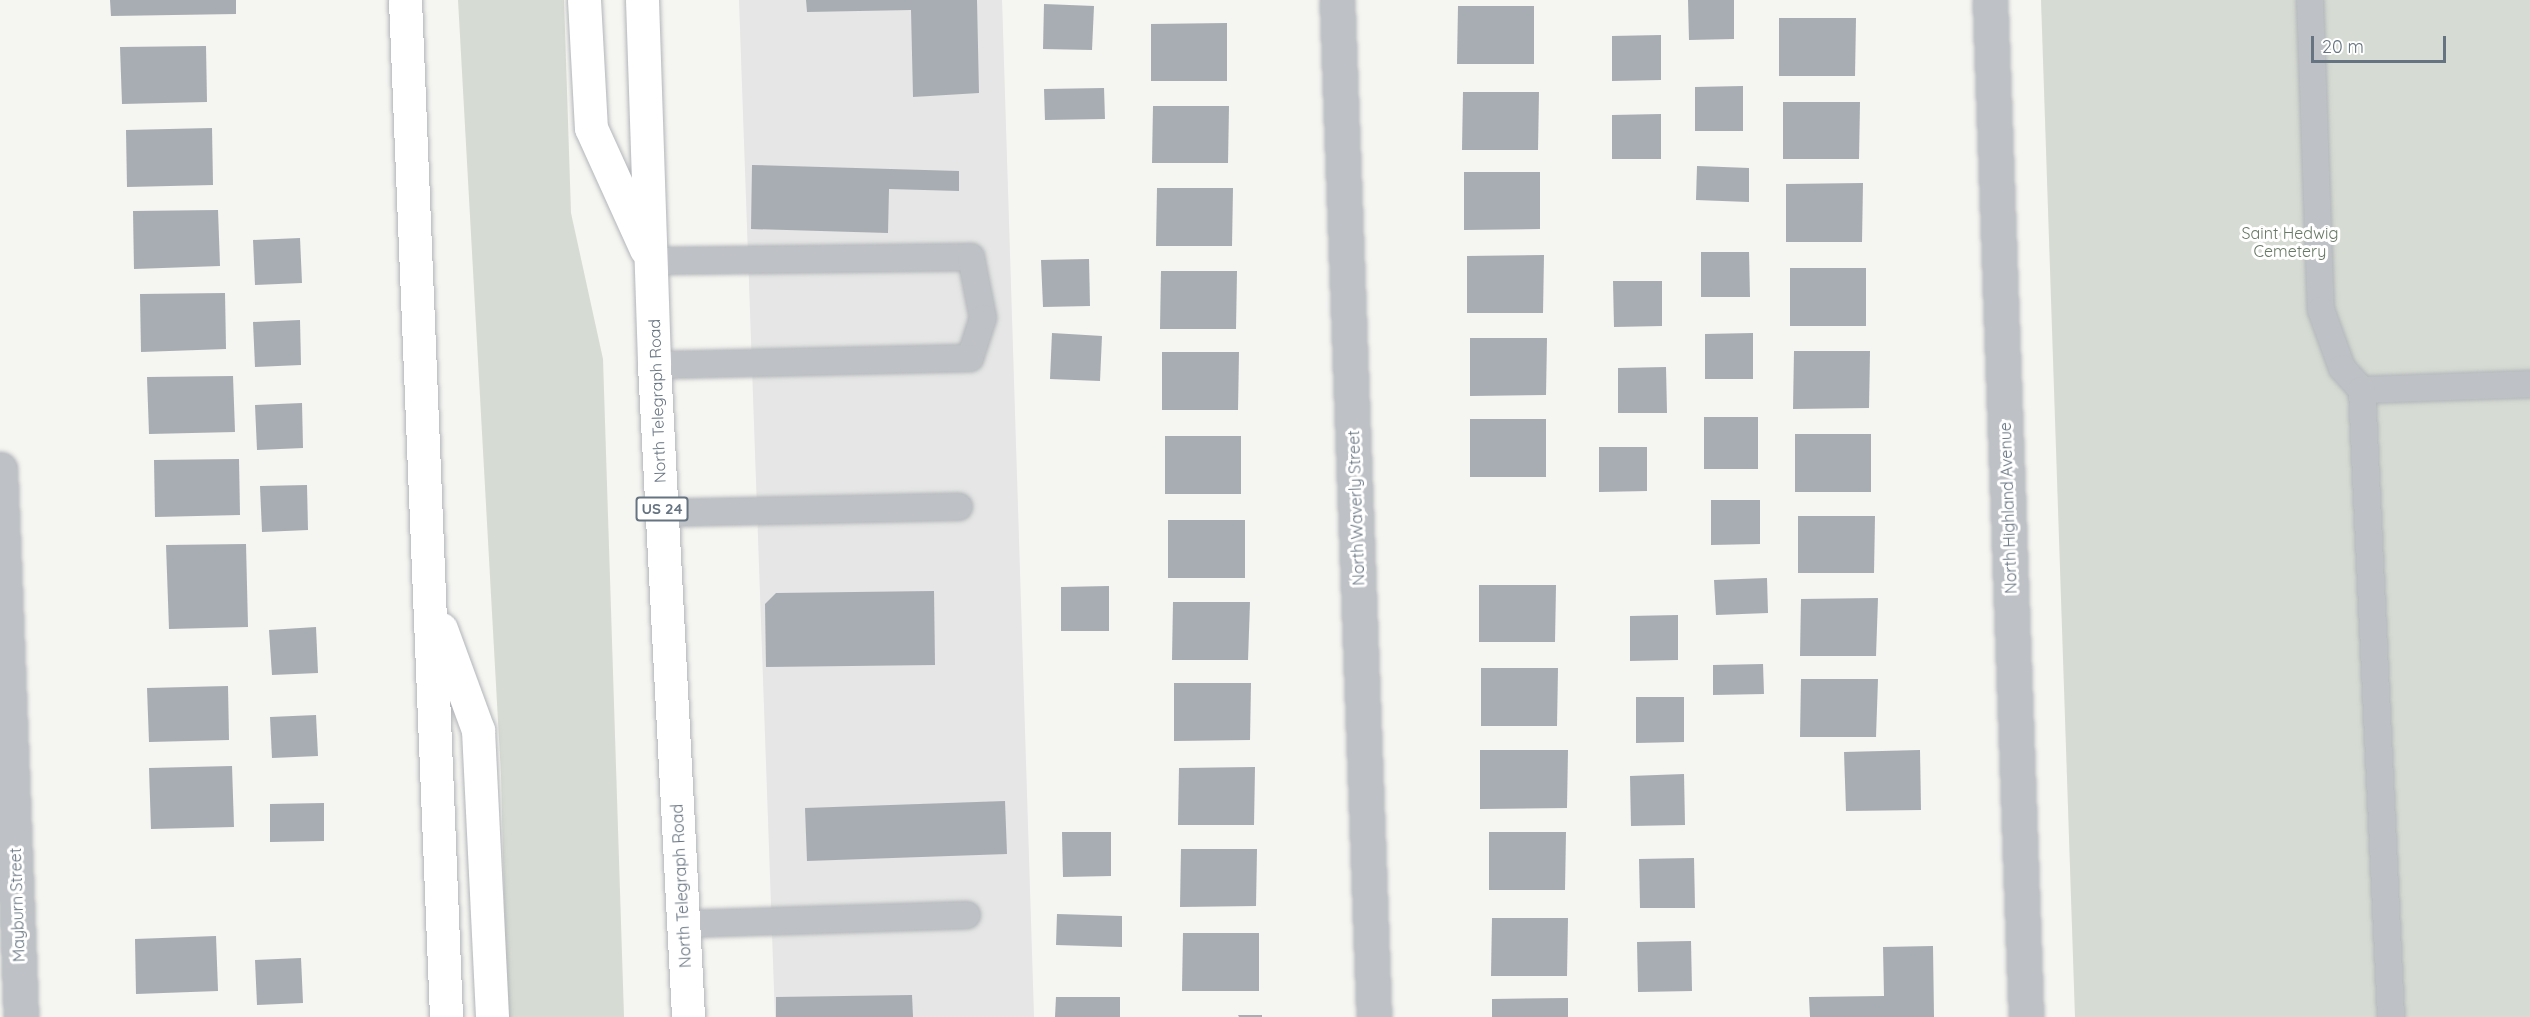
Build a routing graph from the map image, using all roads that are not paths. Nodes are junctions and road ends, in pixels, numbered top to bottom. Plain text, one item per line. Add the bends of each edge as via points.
1 (405, 0) edge
2 (584, 0) edge
3 (642, 0) edge
4 (1337, 0) edge
5 (1990, 0) edge
6 (2310, 0) edge
7 (652, 261) junction
8 (654, 365) junction
9 (2530, 384) edge
10 (2362, 390) junction
11 (0, 469) edge
12 (959, 507) dead end
13 (662, 513) junction
14 (430, 602) junction
15 (967, 915) dead end
16 (683, 924) junction
17 (21, 1017) edge
18 (446, 1017) edge
19 (492, 1017) edge
20 (688, 1017) edge
21 (1374, 1017) edge
22 (2026, 1017) edge
23 (2391, 1017) edge

1 - 14 main road
2 - 7 main road via 591,128
3 - 7 main road, North Telegraph Road / US 24
4 - 21 street, North Waverly Street
5 - 22 street, North Highland Avenue
6 - 10 lane via 2321,310 2342,368
7 - 8 main road, North Telegraph Road / US 24
7 - 8 lane via 971,257 983,318 970,358
8 - 13 main road, North Telegraph Road / US 24
9 - 10 lane
10 - 23 lane
11 - 17 street, Mayburn Street
12 - 13 lane
13 - 16 main road, North Telegraph Road / US 24
14 - 18 main road
14 - 19 main road via 478,730
15 - 16 lane
16 - 20 main road, North Telegraph Road / US 24

